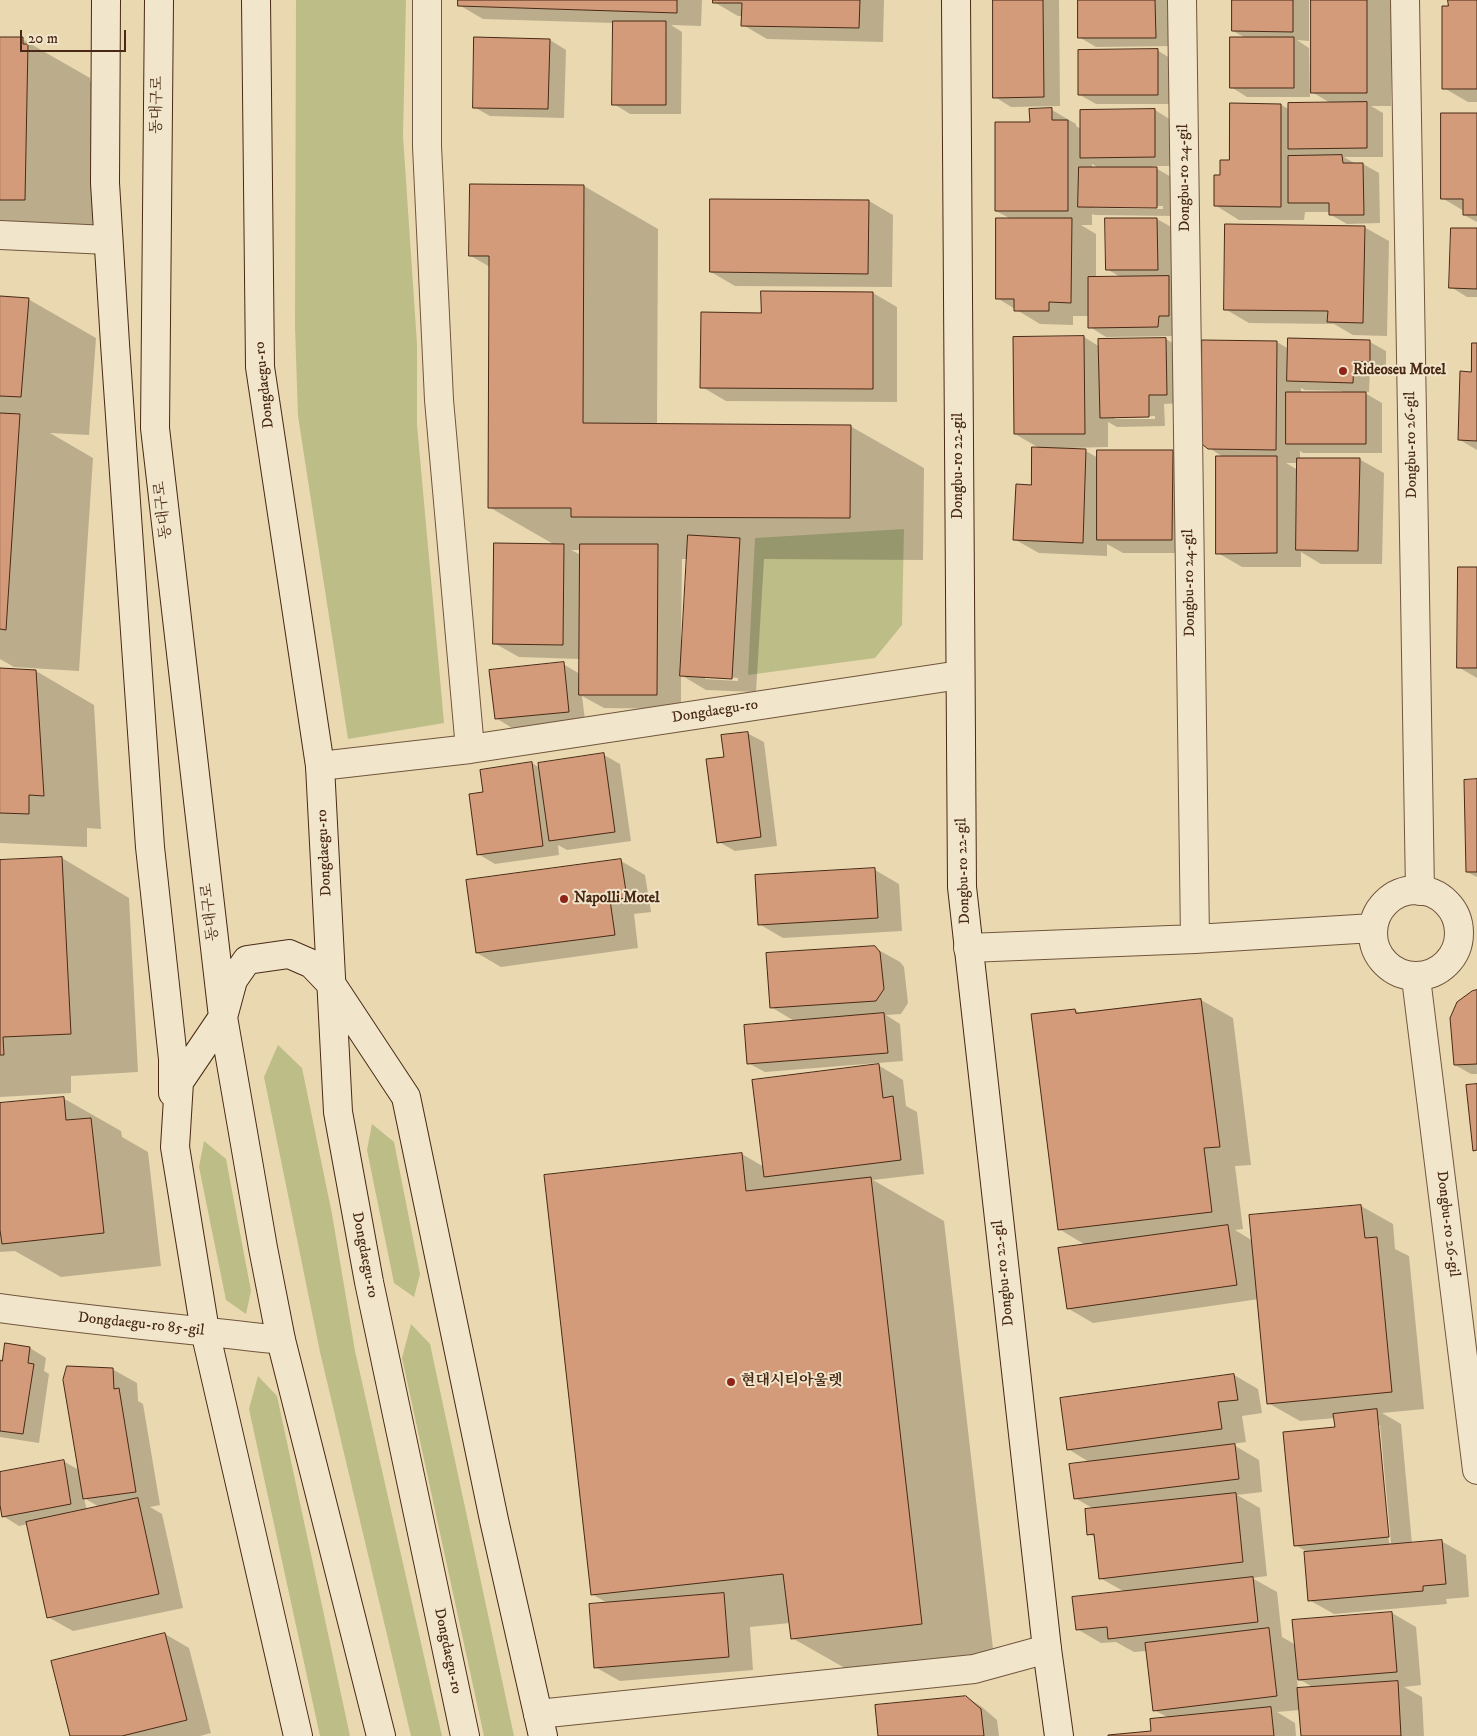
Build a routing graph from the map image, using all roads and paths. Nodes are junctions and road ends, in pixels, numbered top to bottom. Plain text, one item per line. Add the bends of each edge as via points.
1 (106, 0) edge
2 (159, 0) edge
3 (256, 0) edge
4 (427, 0) edge
5 (956, 0) edge
6 (1182, 0) edge
7 (1405, 0) edge
8 (0, 235) edge
9 (108, 240) junction
10 (960, 675) junction
11 (470, 749) junction
12 (320, 766) junction
13 (1420, 891) junction
14 (1372, 928) junction
15 (1468, 932) edge
16 (1195, 939) junction
17 (968, 948) junction
18 (1416, 978) junction
19 (332, 984) junction
20 (223, 1017) junction
21 (175, 1148) junction
22 (0, 1308) edge
23 (205, 1331) junction
24 (281, 1340) junction
25 (1477, 1470) edge
26 (1047, 1649) junction
27 (540, 1725) edge
28 (298, 1736) edge
29 (381, 1736) edge
30 (464, 1736) edge
31 (1059, 1736) edge

1 - 9 main road via 105,183
2 - 20 main road, 동대구로 via 155,428
3 - 12 main road, Dongdaegu-ro via 260,367
4 - 11 main road via 427,146 439,400
5 - 10 main road, Dongbu-ro 22-gil
6 - 16 main road, Dongbu-ro 24-gil
7 - 13 main road, Dongbu-ro 26-gil
8 - 9 main road
9 - 21 main road via 150,848 173,1059
10 - 11 main road, Dongdaegu-ro
10 - 17 main road, Dongbu-ro 22-gil via 962,887
11 - 12 main road, Dongdaegu-ro
12 - 19 main road, Dongdaegu-ro
13 - 14 main road via 1399,894 1386,902
13 - 15 main road via 1440,897
14 - 16 main road
14 - 18 main road via 1373,942 1389,968
15 - 18 main road via 1452,959 1442,968
16 - 17 main road
17 - 26 main road, Dongbu-ro 22-gil
18 - 25 main road, Dongbu-ro 26-gil
19 - 20 main road via 312,964 289,954 246,960 233,980
19 - 27 main road via 406,1097
19 - 30 main road, Dongdaegu-ro via 338,1112 369,1282
20 - 21 main road via 179,1082
20 - 24 main road
21 - 23 main road
22 - 23 main road, Dongdaegu-ro 85-gil
23 - 24 main road, Dongdaegu-ro 85-gil
23 - 28 main road
24 - 29 main road
26 - 27 main road via 974,1669
26 - 31 main road, Dongbu-ro 22-gil

